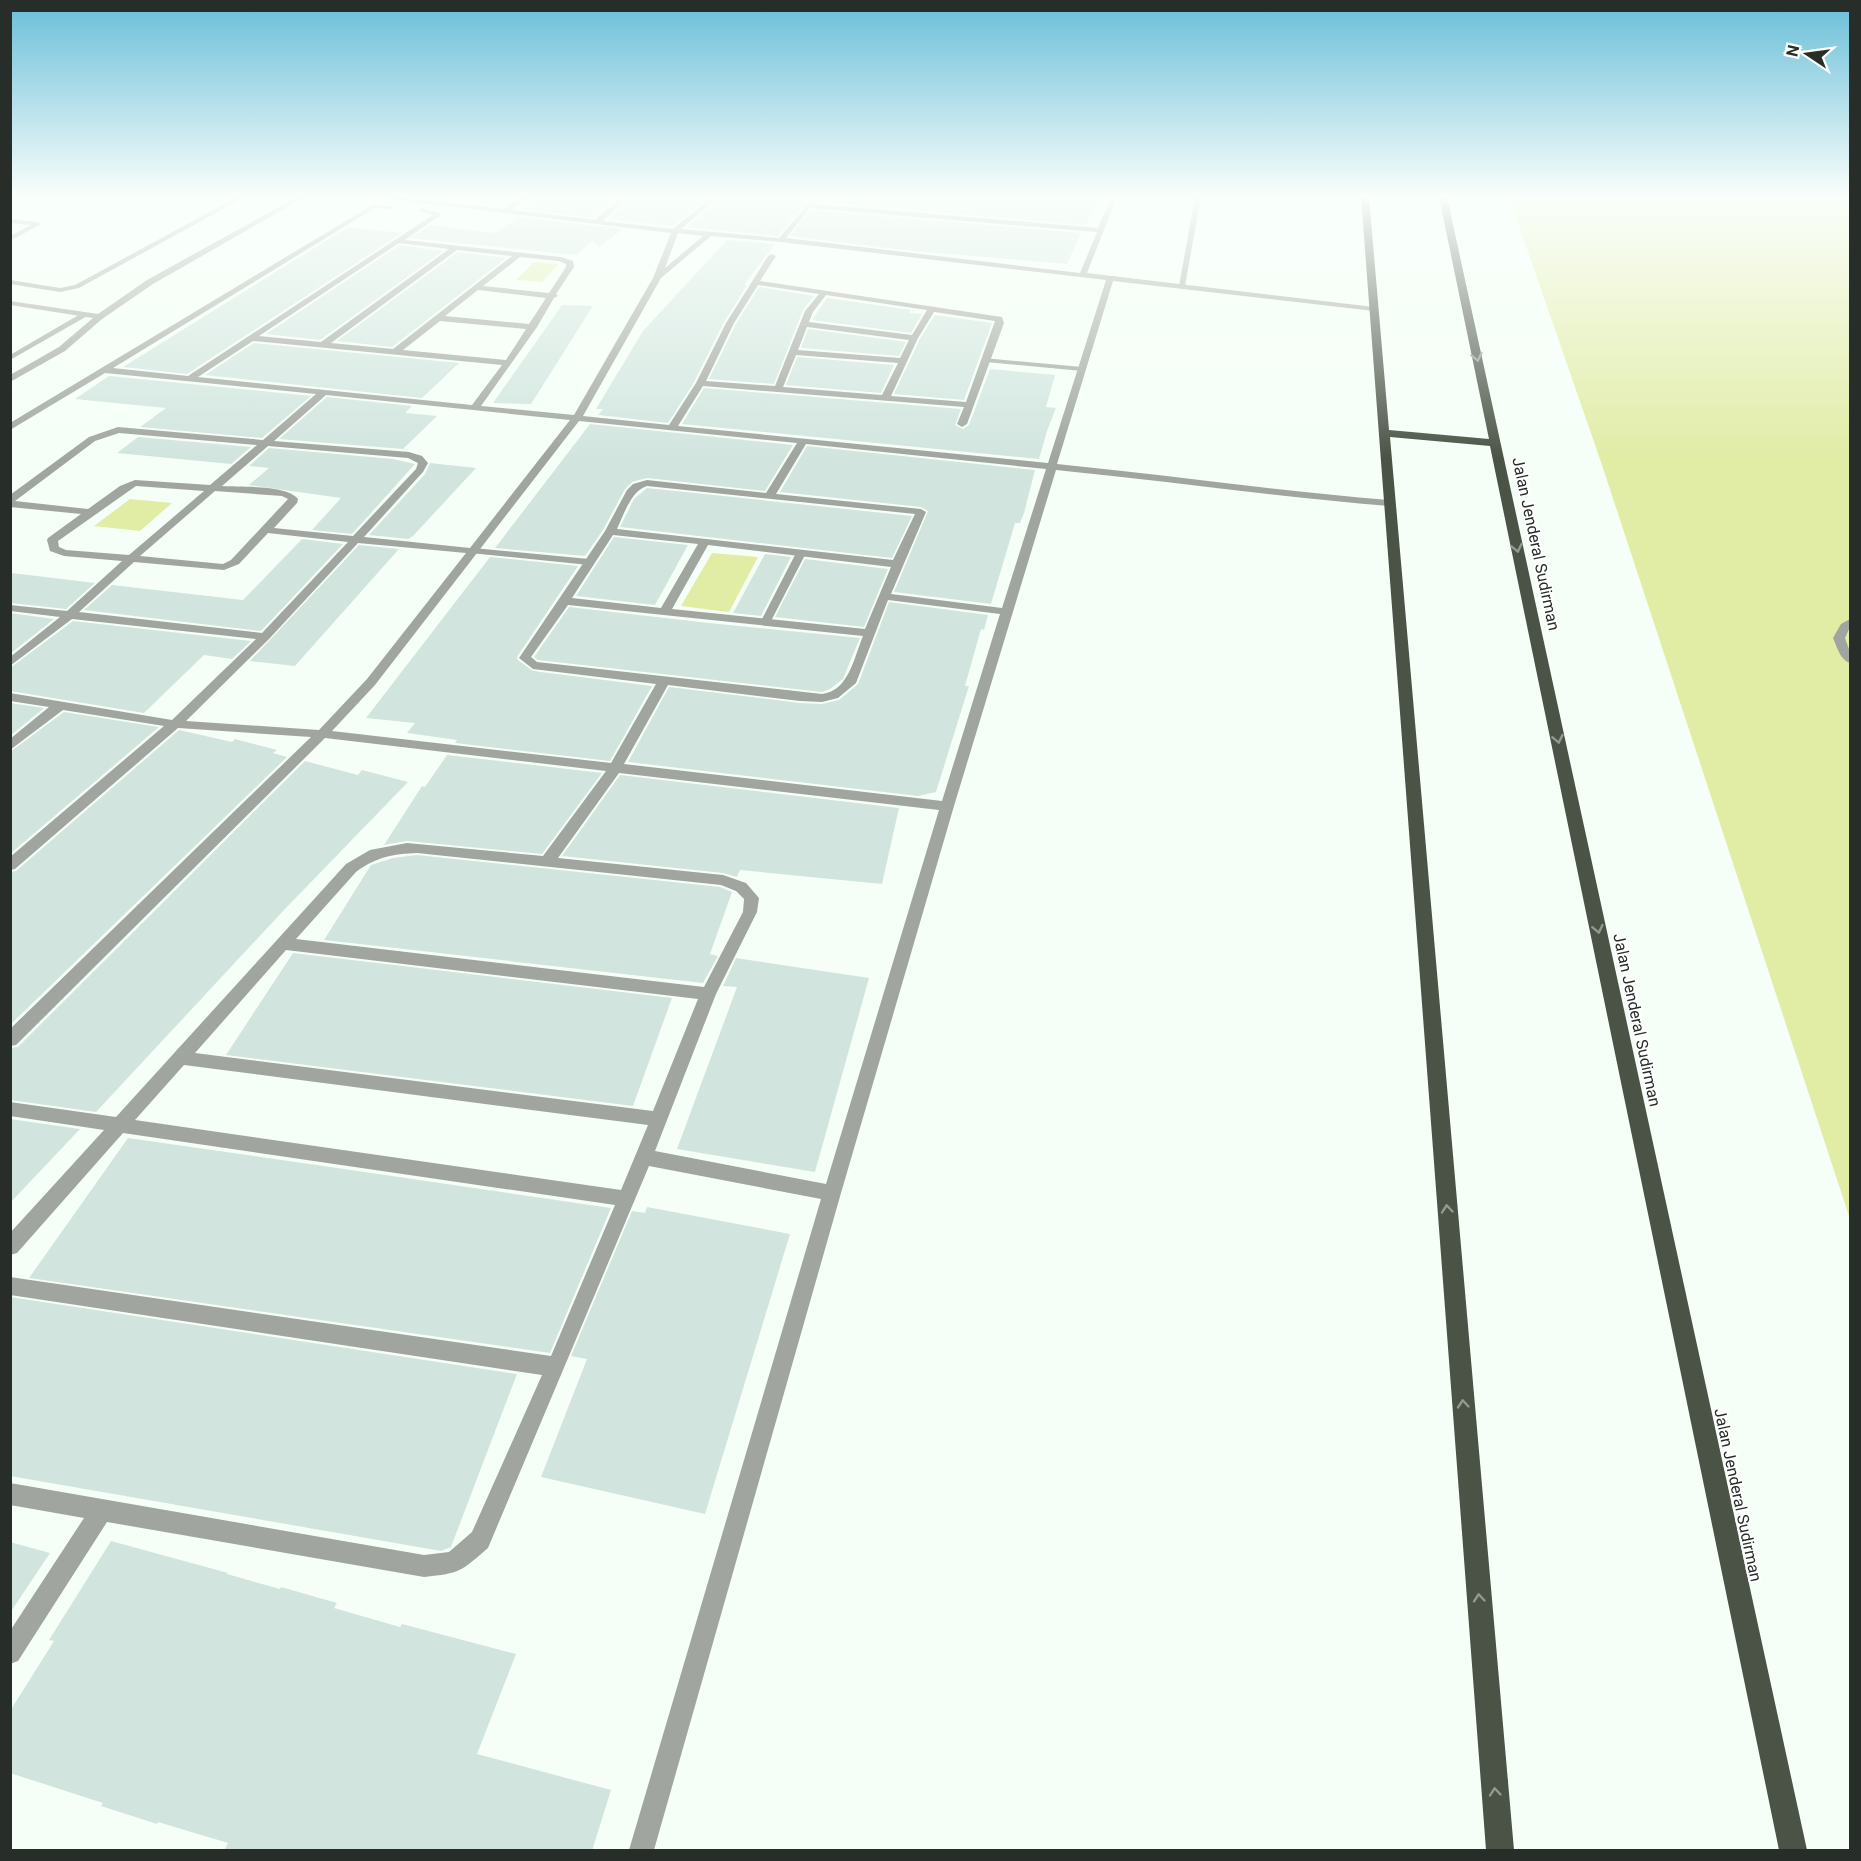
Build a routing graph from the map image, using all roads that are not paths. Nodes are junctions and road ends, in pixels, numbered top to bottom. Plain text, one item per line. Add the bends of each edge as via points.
1 (22, 284) edge
2 (83, 284) edge
3 (147, 284) edge
4 (245, 284) edge
5 (333, 284) edge
6 (406, 284) edge
7 (483, 284) edge
8 (561, 284) edge
9 (654, 284) edge
10 (754, 284) edge
11 (768, 284) edge
12 (1108, 284) edge
13 (1163, 284) edge
14 (1372, 284) edge
15 (1461, 284) edge
16 (1182, 286) joint
17 (478, 288) junction
18 (825, 292) junction
19 (554, 296) junction
20 (10, 303) edge
21 (932, 308) junction
22 (1374, 309) junction
23 (85, 315) junction
24 (99, 317) junction
25 (439, 318) junction
26 (803, 324) junction
27 (533, 327) junction
28 (251, 338) junction
29 (914, 338) junction
30 (323, 345) junction
31 (395, 352) junction
32 (794, 352) junction
33 (10, 358) edge
34 (986, 360) junction
35 (903, 361) junction
36 (508, 363) junction
37 (1082, 369) junction
38 (102, 370) junction
39 (10, 379) edge
40 (189, 379) junction
41 (700, 382) junction
42 (778, 389) junction
43 (323, 393) junction
44 (885, 398) junction
45 (969, 405) junction
46 (474, 409) junction
47 (577, 418) junction
48 (962, 424) dead end
49 (10, 427) edge
50 (672, 428) junction
51 (1385, 433) junction
52 (803, 441) junction
53 (1495, 443) junction
54 (266, 444) junction
55 (1050, 467) junction
56 (215, 488) junction
57 (770, 495) junction
58 (10, 502) edge
59 (1389, 503) junction
60 (88, 512) junction
61 (266, 530) junction
62 (610, 531) junction
63 (357, 539) junction
64 (705, 542) junction
65 (473, 551) junction
66 (801, 554) junction
67 (131, 559) junction
68 (589, 562) junction
69 (897, 564) junction
70 (884, 596) junction
71 (565, 601) junction
72 (10, 608) edge
73 (665, 611) junction
74 (1008, 612) junction
75 (72, 613) junction
76 (766, 621) junction
77 (1851, 622) edge
78 (869, 633) junction
79 (265, 637) junction
80 (1851, 659) edge
81 (10, 663) edge
82 (664, 681) junction
83 (10, 697) edge
84 (59, 706) junction
85 (175, 724) junction
86 (322, 734) junction
87 (10, 746) edge
88 (615, 768) junction
89 (947, 806) junction
90 (546, 863) junction
91 (10, 865) edge
92 (285, 944) junction
93 (708, 994) junction
94 (10, 1040) edge
95 (180, 1058) junction
96 (10, 1109) edge
97 (657, 1119) junction
98 (119, 1124) junction
99 (644, 1156) junction
100 (832, 1193) junction
101 (627, 1198) junction
102 (10, 1247) edge
103 (10, 1286) edge
104 (556, 1367) junction
105 (10, 1494) edge
106 (101, 1511) junction
107 (10, 1653) edge
108 (642, 1851) edge
109 (1500, 1851) edge
110 (1793, 1851) edge

1 - 2 lane via 60,290
3 - 24 street
4 - 38 street
5 - 28 street
6 - 30 street
7 - 17 street
8 - 19 street
9 - 47 street
10 - 41 street
11 - 18 street
12 - 37 street
13 - 16 street
14 - 22 highway
15 -> 53 highway, Jalan Jenderal Sudirman
16 - 22 street
17 - 19 street
17 - 25 street
18 - 21 street
18 - 26 street
19 - 27 street
20 - 23 street
21 - 29 street
21 - 34 street via 999,319
22 - 51 highway
23 - 24 street
23 - 33 lane
24 - 39 street via 62,349
25 - 27 street
25 - 31 street
26 - 29 street
26 - 32 street
27 - 36 street
28 - 30 street
28 - 40 street
29 - 35 street
30 - 31 street
31 - 36 street
32 - 35 street
32 - 42 street
34 - 37 lane
34 - 45 street
35 - 44 street
36 - 46 street
37 - 55 street
38 - 40 street
38 - 49 street
40 - 43 street
41 - 42 street
41 - 50 street
42 - 44 street
43 - 46 street
43 - 54 street
44 - 45 street
45 - 48 street
46 - 47 street
47 - 50 street
47 - 65 street
50 - 52 street
51 - 53 highway
51 - 59 highway
52 - 55 street
52 - 57 street
53 -> 110 highway, Jalan Jenderal Sudirman
54 - 56 street
54 - 58 street via 112,430 92,439
54 - 63 street via 419,458 423,463 420,470
55 - 59 street
55 - 74 street
56 - 60 street via 135,483
56 - 61 street via 290,495 292,503
56 - 67 street
57 - 62 street via 647,483 631,492
57 - 69 street via 921,512
58 - 60 street
109 -> 59 highway
60 - 67 street via 52,540 54,549
61 - 63 street
61 - 67 street via 235,562 224,567
62 - 64 street
62 - 68 street
63 - 65 street
63 - 79 street
64 - 66 street
64 - 73 street
65 - 68 lane
65 - 86 street via 371,682
66 - 69 street
66 - 76 lane
67 - 75 street
68 - 71 street
69 - 70 street
70 - 74 street
70 - 78 street
71 - 73 street
71 - 82 street via 525,658 533,665
72 - 75 street
73 - 76 street
74 - 89 street
75 - 79 street
75 - 81 street
76 - 78 street
77 - 80 street via 1839,638
78 - 82 street via 850,682 841,693 826,698
79 - 85 street
82 - 88 street
83 - 84 street
84 - 85 street
84 - 87 street
85 - 86 street
85 - 91 street
86 - 88 street
86 - 94 street
88 - 89 street
88 - 90 street
89 - 100 street
90 - 92 street via 417,848 369,854 351,868
90 - 93 street via 723,880 741,887 752,898 750,912
92 - 93 street
92 - 95 street
93 - 97 street
95 - 97 street
95 - 98 street
96 - 98 street
97 - 99 street
98 - 101 street
98 - 102 street
99 - 100 street
99 - 101 street
100 - 108 street
101 - 104 street
103 - 104 street
104 - 106 street via 480,1540 454,1563 424,1566
105 - 106 street
106 - 107 street

